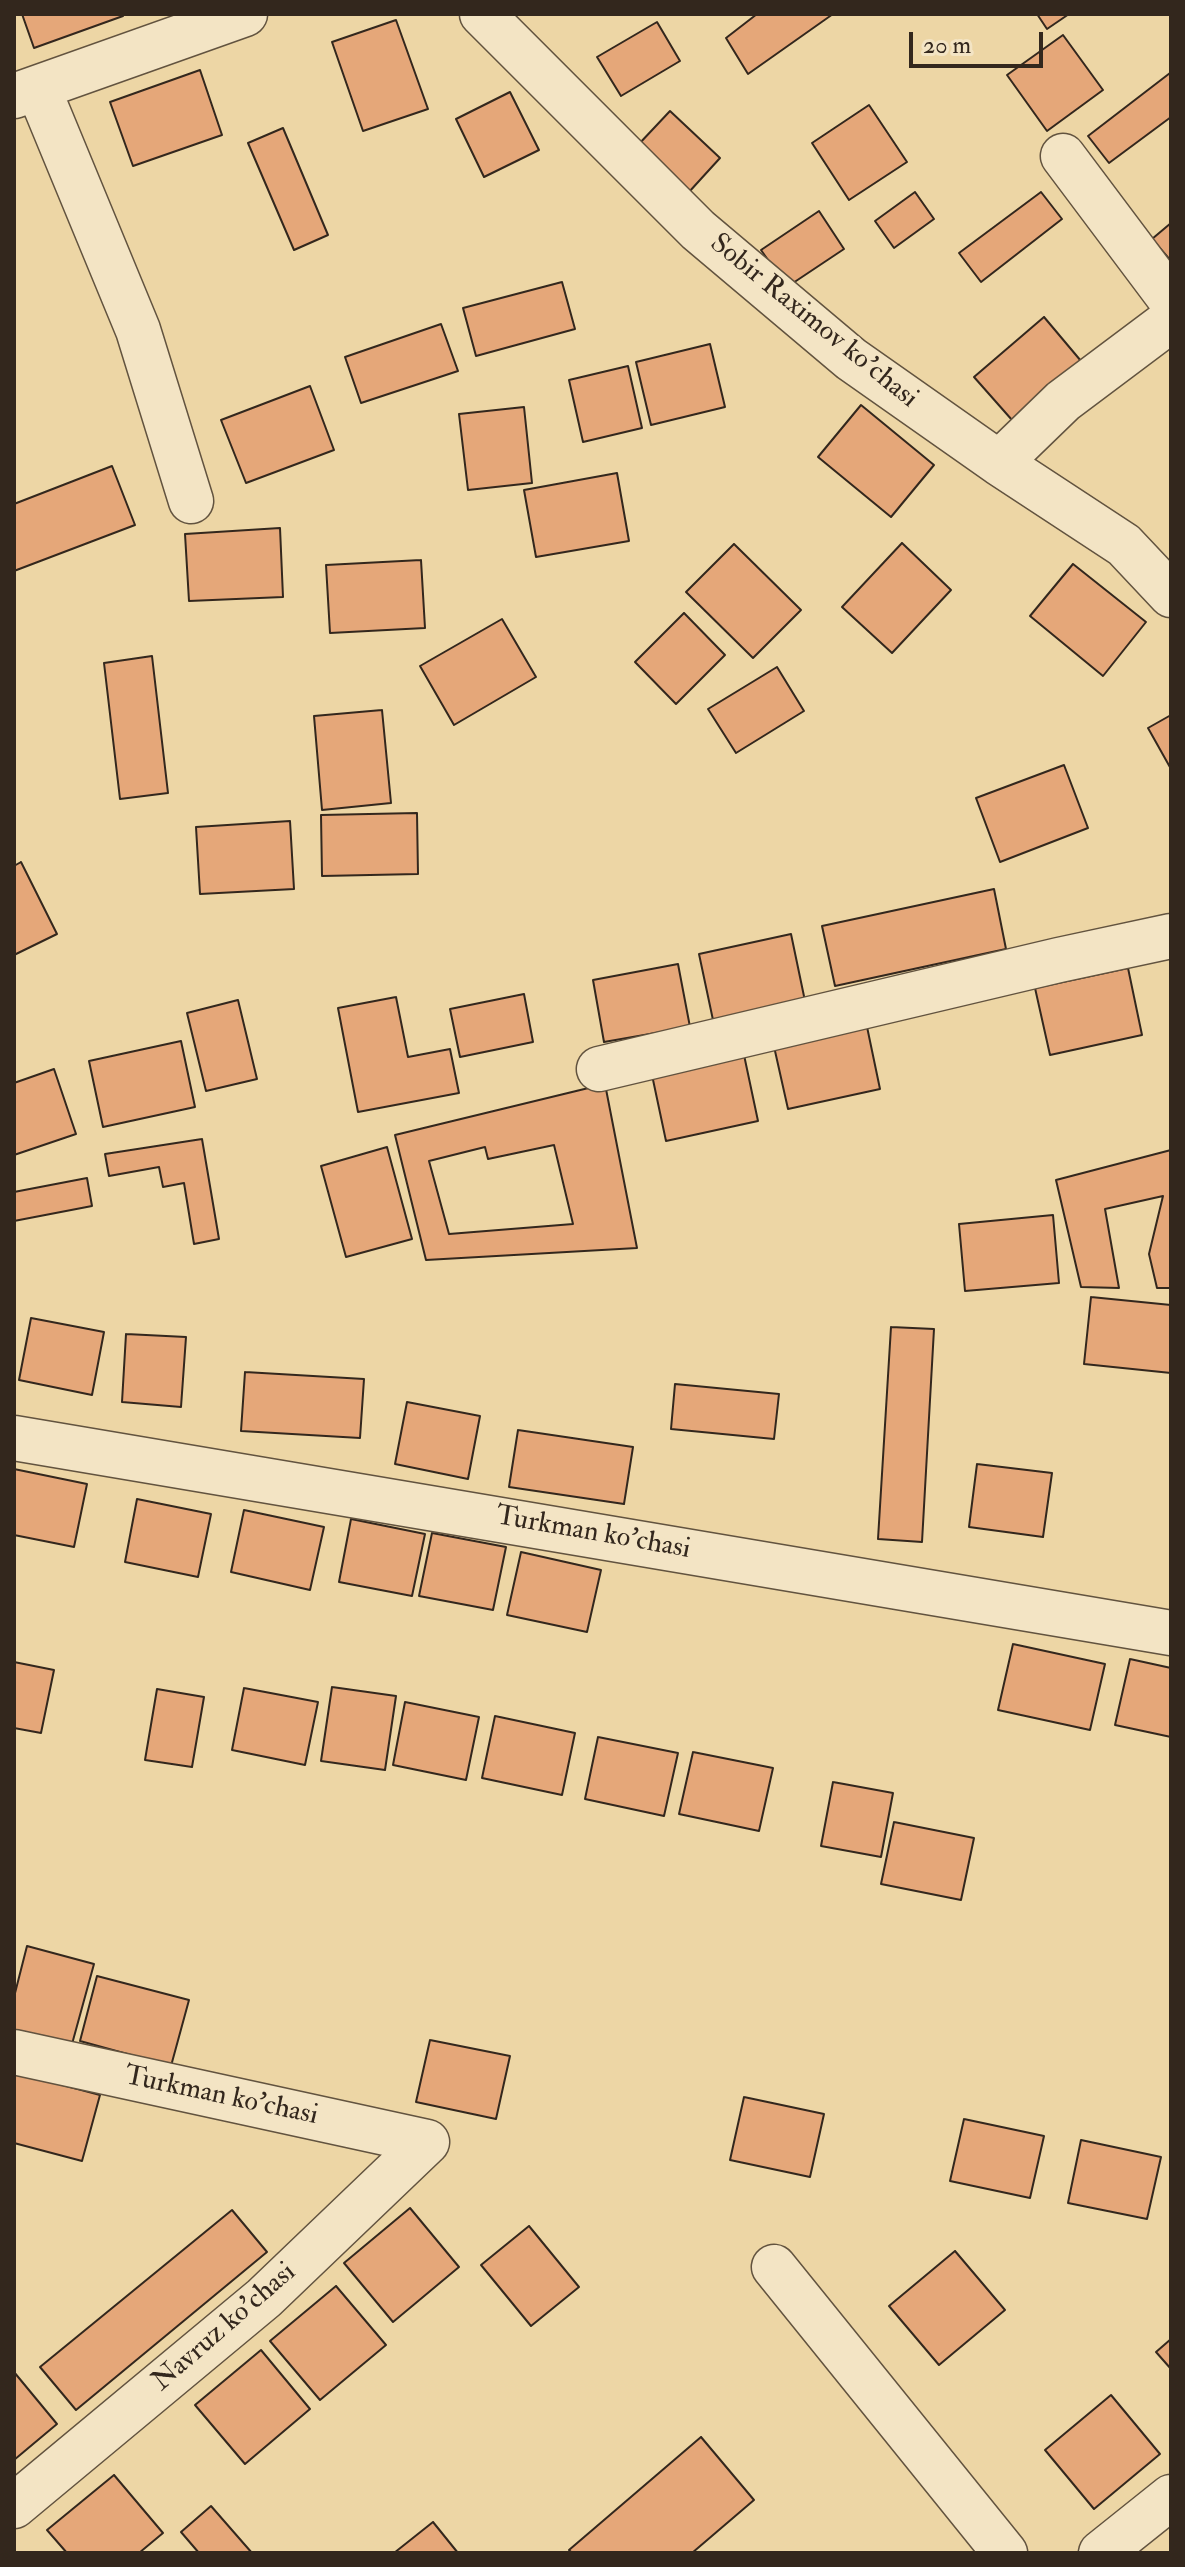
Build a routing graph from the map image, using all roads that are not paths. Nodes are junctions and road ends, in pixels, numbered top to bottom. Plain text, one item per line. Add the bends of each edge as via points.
1 (245, 14) edge
2 (482, 14) edge
3 (26, 92) edge
4 (1063, 156) dead end
5 (1171, 300) edge
6 (1171, 320) edge
7 (999, 463) junction
8 (191, 501) dead end
9 (1171, 595) edge
10 (1171, 936) edge
11 (599, 1069) dead end
12 (14, 1438) edge
13 (1171, 1633) edge
14 (14, 2052) edge
15 (427, 2142) joint
16 (774, 2267) dead end
17 (1171, 2497) edge
18 (14, 2506) edge
19 (1005, 2553) edge
20 (1101, 2553) edge

1 - 3 street
2 - 7 street, Sobir Raximov ko'chasi via 698,230 851,359
3 - 8 street via 138,330
4 - 5 street
6 - 7 street via 1063,401
7 - 9 street, Sobir Raximov ko'chasi via 1124,545
10 - 11 street
12 - 13 street, Turkman ko'chasi
14 - 15 street, Turkman ko'chasi
15 - 18 street, Navruz ko'chasi via 264,2298
16 - 19 street
17 - 20 street

